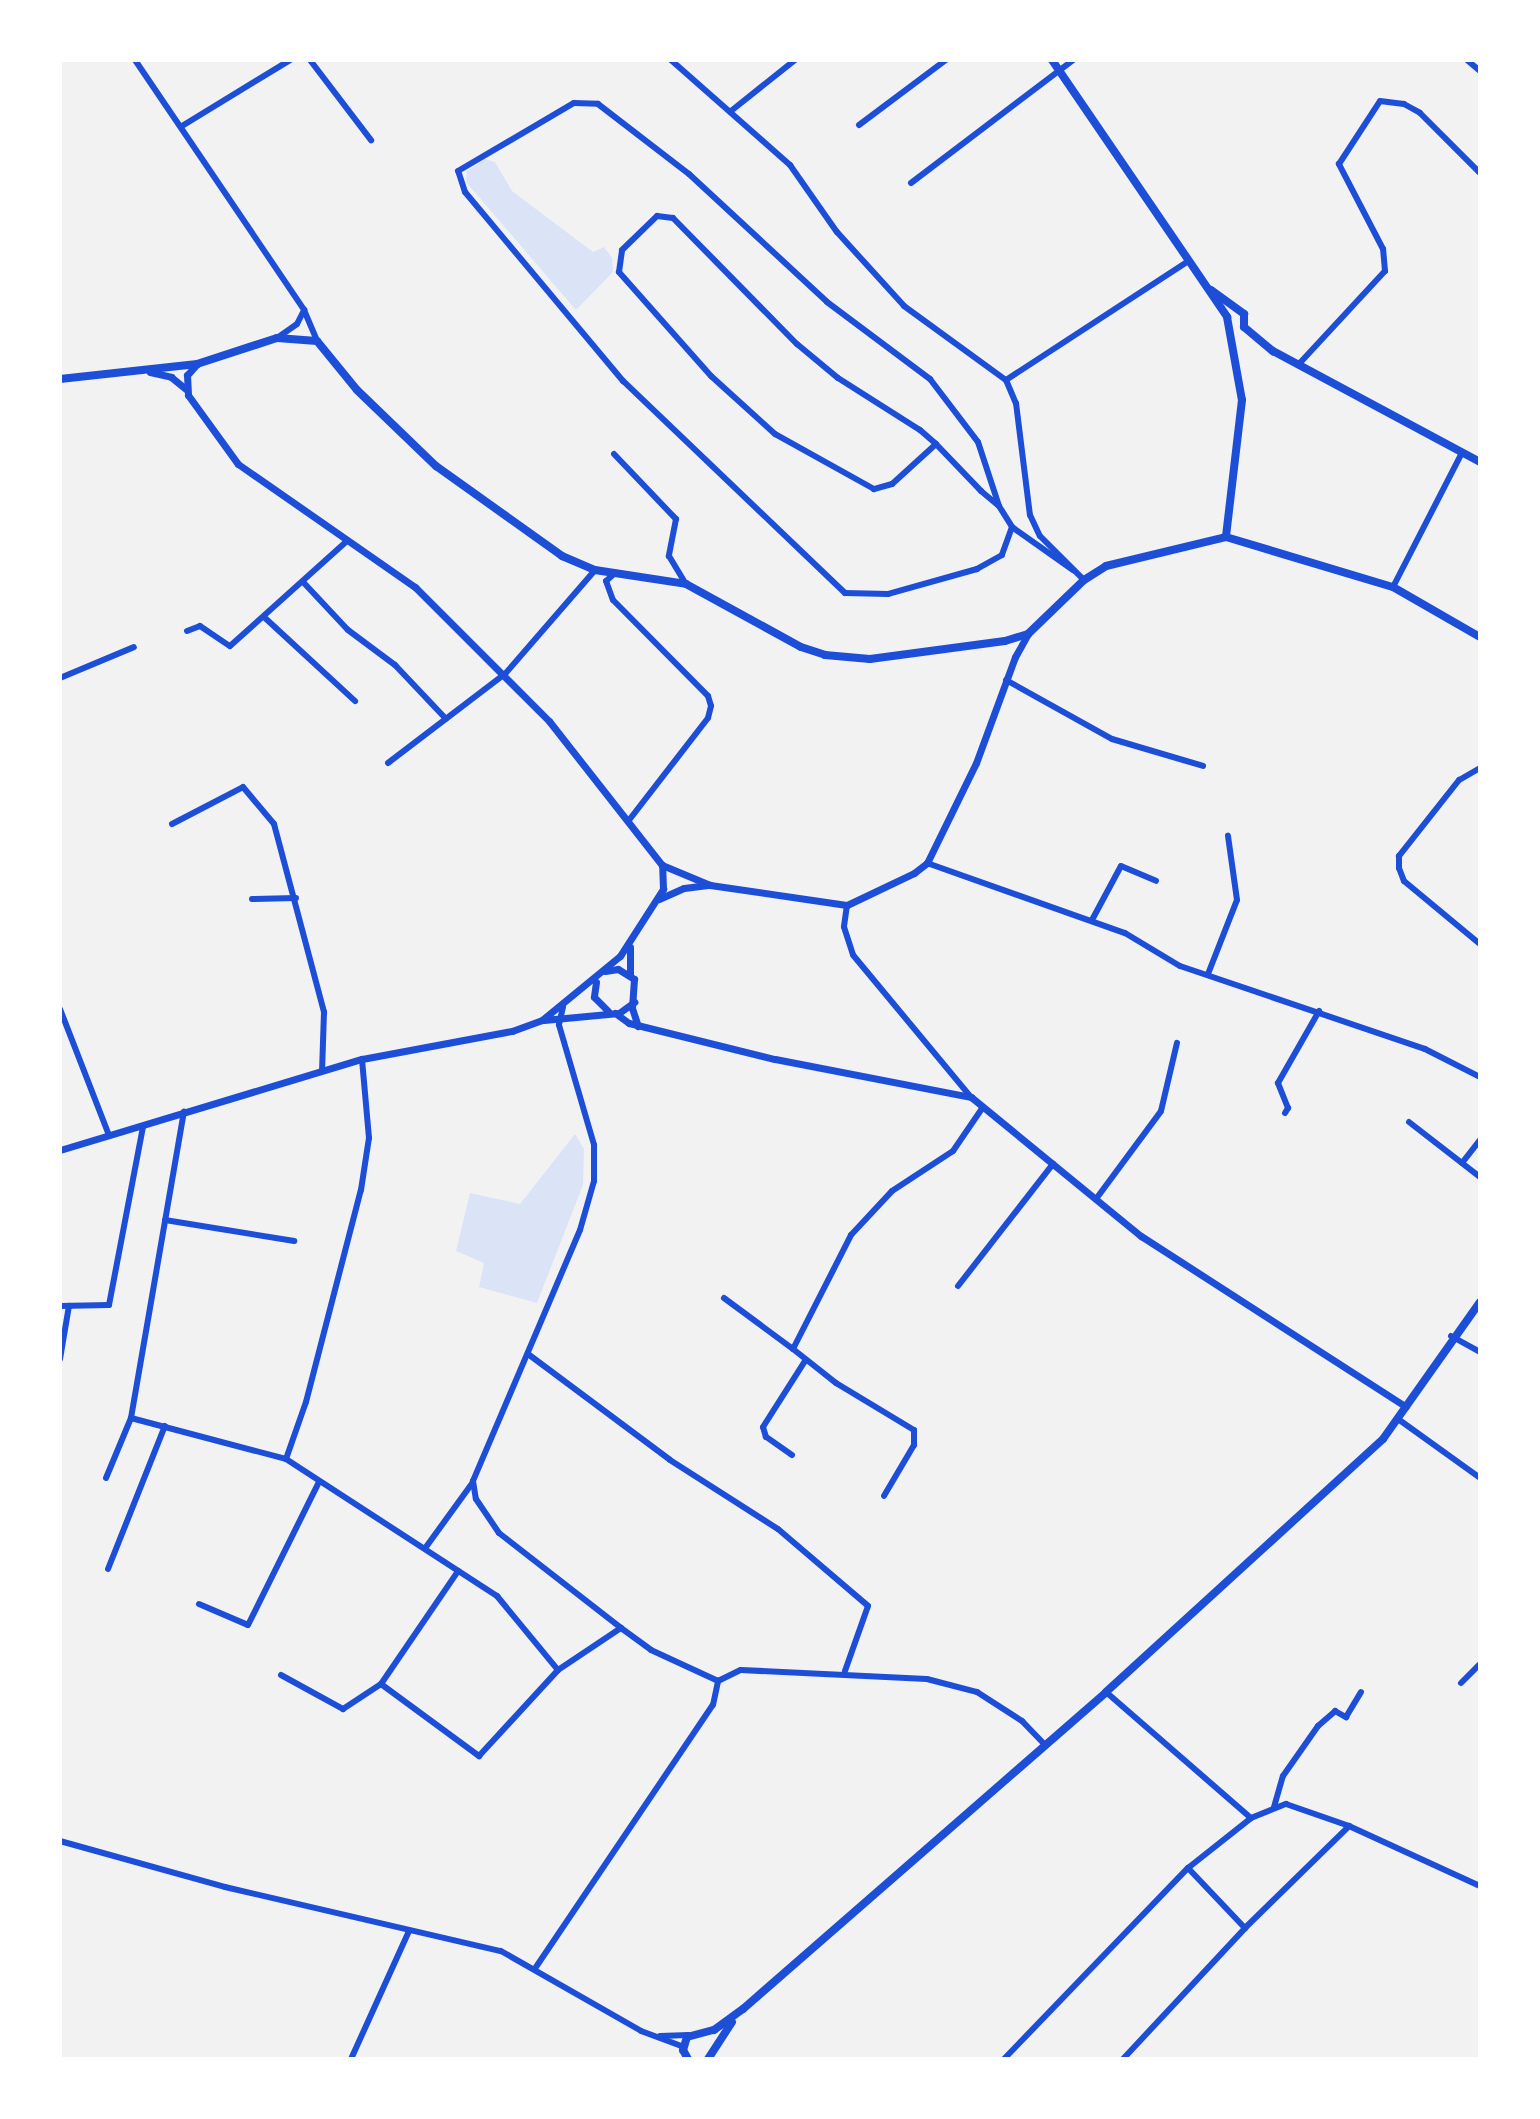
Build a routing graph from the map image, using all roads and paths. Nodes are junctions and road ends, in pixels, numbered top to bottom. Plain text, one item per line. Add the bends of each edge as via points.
1 (135, 60) edge
2 (290, 60) edge
3 (310, 60) edge
4 (671, 60) edge
5 (795, 60) edge
6 (946, 60) edge
7 (1052, 60) edge
8 (1073, 60) edge
9 (1467, 60) edge
10 (1060, 70) junction
11 (1480, 71) edge
12 (731, 111) junction
13 (859, 125) dead end
14 (182, 126) junction
15 (371, 140) dead end
16 (1480, 173) edge
17 (911, 183) dead end
18 (1187, 262) junction
19 (1205, 286) junction
20 (304, 310) junction
21 (1236, 311) junction
22 (1227, 317) junction
23 (1244, 327) junction
24 (1230, 328) junction
25 (277, 338) junction
26 (317, 341) junction
27 (197, 364) junction
28 (1298, 365) junction
29 (150, 372) junction
30 (60, 379) edge
31 (1006, 380) junction
32 (186, 389) junction
33 (936, 444) junction
34 (1462, 453) junction
35 (614, 454) dead end
36 (1480, 462) edge
37 (999, 506) junction
38 (1012, 527) junction
39 (1226, 537) junction
40 (346, 542) junction
41 (595, 570) junction
42 (1073, 570) junction
43 (615, 573) junction
44 (1084, 580) junction
45 (304, 583) junction
46 (686, 584) junction
47 (1393, 587) junction
48 (264, 617) junction
49 (187, 631) dead end
50 (1478, 633) edge
51 (1028, 634) junction
52 (1005, 641) junction
53 (134, 647) dead end
54 (1017, 653) junction
55 (505, 674) junction
56 (60, 678) edge
57 (1006, 680) junction
58 (355, 701) dead end
59 (446, 719) junction
60 (388, 763) dead end
61 (1203, 766) dead end
62 (1480, 768) edge
63 (630, 819) junction
64 (172, 824) dead end
65 (1228, 836) dead end
66 (927, 863) junction
67 (662, 865) junction
68 (1156, 881) dead end
69 (710, 885) junction
70 (296, 898) junction
71 (252, 899) dead end
72 (657, 900) junction
73 (847, 905) junction
74 (1092, 920) junction
75 (634, 936) junction
76 (1480, 944) edge
77 (605, 972) junction
78 (1208, 974) junction
79 (631, 976) junction
80 (597, 980) junction
81 (634, 1002) junction
82 (563, 1007) junction
83 (60, 1009) edge
84 (1319, 1011) junction
85 (613, 1013) junction
86 (542, 1020) junction
87 (562, 1020) junction
88 (638, 1026) junction
89 (1177, 1043) dead end
90 (362, 1059) junction
91 (322, 1071) junction
92 (1480, 1077) edge
93 (971, 1097) junction
94 (983, 1107) junction
95 (184, 1112) junction
96 (1285, 1113) dead end
97 (1409, 1122) dead end
98 (143, 1126) junction
99 (108, 1133) junction
100 (1480, 1140) edge
101 (60, 1150) edge
102 (1462, 1163) junction
103 (1053, 1164) junction
104 (1480, 1177) edge
105 (1096, 1199) junction
106 (165, 1220) junction
107 (294, 1241) dead end
108 (958, 1286) dead end
109 (724, 1298) dead end
110 (1480, 1302) edge
111 (60, 1306) edge
112 (69, 1306) junction
113 (1451, 1336) junction
114 (793, 1349) junction
115 (1480, 1352) edge
116 (528, 1354) junction
117 (60, 1359) edge
118 (805, 1361) junction
119 (1406, 1407) junction
120 (131, 1418) junction
121 (1398, 1419) junction
122 (165, 1426) junction
123 (792, 1455) dead end
124 (286, 1459) junction
125 (106, 1478) dead end
126 (1480, 1478) edge
127 (473, 1481) junction
128 (319, 1482) junction
129 (884, 1496) dead end
130 (426, 1547) junction
131 (108, 1569) dead end
132 (458, 1571) junction
133 (199, 1604) dead end
134 (621, 1628) junction
135 (1480, 1664) edge
136 (558, 1670) junction
137 (845, 1671) junction
138 (281, 1675) dead end
139 (718, 1681) junction
140 (1461, 1683) dead end
141 (381, 1684) junction
142 (1106, 1692) junction
143 (1361, 1692) dead end
144 (1045, 1745) junction
145 (1274, 1807) junction
146 (1251, 1818) junction
147 (1349, 1826) junction
148 (60, 1841) edge
149 (1188, 1868) junction
150 (1480, 1886) edge
151 (1245, 1928) junction
152 (409, 1931) junction
153 (536, 1967) junction
154 (743, 2009) junction
155 (691, 2034) junction
156 (705, 2034) junction
157 (653, 2035) junction
158 (685, 2055) edge
159 (713, 2055) edge
160 (351, 2059) edge
161 (1004, 2059) edge
162 (1123, 2059) edge

1 - 14 street
2 - 14 street
3 - 15 street
4 - 12 street
5 - 12 street
6 - 13 street
7 - 10 main road
8 - 10 street
9 - 11 street
10 - 17 street
10 - 18 main road
12 - 31 street via 790,165 837,232 904,306
14 - 20 street
16 - 28 street via 1420,113 1404,104 1380,101 1339,164 1383,249 1385,271
18 - 19 main road
18 - 31 street
19 - 21 main road
19 - 22 main road
20 - 25 street via 297,324
20 - 26 street
21 - 22 main road
21 - 23 main road via 1245,316
22 - 24 main road
23 - 24 main road
23 - 28 main road
24 - 39 main road via 1242,400
25 - 26 main road
25 - 27 main road
26 - 41 main road via 357,390 436,466 562,556
27 - 29 main road
27 - 32 street via 187,375
28 - 34 main road
29 - 30 main road
29 - 32 street via 171,377
31 - 42 street via 1016,403 1030,515 1040,536
32 - 40 street via 211,433 238,464
33 - 33 street via 797,344 673,218 657,216 622,250 619,272 711,376 775,434 874,489 892,484
33 - 37 street
34 - 36 main road
34 - 47 street
35 - 46 street via 676,519 669,556
37 - 38 street
37 - 38 street via 978,442 930,379 827,302 689,174 598,104 574,103 458,171 465,192 623,381 845,593 888,594 977,569 1002,555
38 - 42 street
39 - 44 main road via 1115,563
39 - 47 main road
40 - 45 street
40 - 55 street via 415,587
41 - 43 main road
41 - 55 street
42 - 44 street
43 - 46 main road
43 - 63 street via 606,581 613,600 708,696 711,706 708,718
44 - 51 main road
45 - 48 street
45 - 59 street
46 - 52 main road via 825,655 880,658
47 - 50 main road
48 - 49 street via 230,646 200,626
48 - 58 street
51 - 52 main road
51 - 54 street
52 - 54 street
53 - 56 street
54 - 57 street
55 - 59 street
55 - 63 street
57 - 61 street via 1112,739
57 - 66 street via 976,763
59 - 60 street
62 - 76 street via 1459,780 1399,856 1399,868 1404,881 1438,913
63 - 67 street
64 - 70 street via 243,787 274,824
65 - 78 street via 1237,900
66 - 73 street via 871,898
66 - 74 street
67 - 69 street
67 - 72 street via 664,881
68 - 74 street via 1121,866
69 - 72 street via 684,888
69 - 73 street
70 - 71 street
70 - 91 street via 324,1012
72 - 75 street
73 - 93 street via 844,927 853,955
74 - 78 street via 1180,966
75 - 77 street
75 - 79 street via 627,961
77 - 79 street via 618,969
77 - 80 street
78 - 84 street
79 - 81 street via 637,989
80 - 82 street
80 - 85 street via 594,997
81 - 85 street
81 - 88 street
82 - 86 street
82 - 87 street
83 - 99 street
84 - 92 street via 1425,1049
84 - 96 street via 1278,1083 1288,1108
85 - 87 street via 581,1013
85 - 88 street
86 - 87 street
86 - 90 street via 497,1035
87 - 116 street via 594,1145 594,1181 580,1230
88 - 93 street via 874,1081
89 - 105 street via 1161,1111
90 - 91 street
90 - 124 street via 369,1138 361,1190
91 - 95 street
93 - 94 street
94 - 103 street
94 - 114 street via 953,1151 892,1191 851,1235
95 - 98 street
95 - 106 street
97 - 102 street
98 - 99 street
98 - 112 street via 109,1305
99 - 101 street
100 - 102 street
102 - 104 street
103 - 105 street
103 - 108 street
105 - 119 street via 1141,1236
106 - 107 street
106 - 120 street
109 - 114 street
110 - 113 main road
111 - 112 street
112 - 117 street
113 - 115 street
113 - 119 main road
114 - 118 street
116 - 127 street
116 - 137 street via 670,1460 778,1529 868,1606
118 - 123 street via 763,1427 766,1437
118 - 129 street via 914,1430 914,1445
119 - 121 main road
120 - 122 street
120 - 125 street
121 - 126 street
121 - 142 main road
122 - 124 street
122 - 131 street
124 - 128 street
127 - 130 street
127 - 134 street via 476,1499 499,1533
128 - 130 street
128 - 133 street via 248,1625
130 - 132 street
132 - 136 street via 497,1596
132 - 141 street
134 - 136 street
134 - 139 street via 651,1650
135 - 140 street
136 - 141 street via 479,1756
137 - 139 street via 741,1670
137 - 144 street via 927,1679 977,1692 1022,1721
138 - 141 street via 343,1709
139 - 153 street via 713,1705
142 - 144 main road
142 - 146 street
143 - 145 street via 1346,1717 1335,1711 1318,1726 1283,1776
144 - 154 main road
145 - 146 street
145 - 147 street via 1286,1804
146 - 149 street
147 - 150 street
147 - 151 street
148 - 152 street
149 - 151 street
149 - 161 street
151 - 162 street
152 - 153 street via 491,1948
152 - 160 street
153 - 157 street
154 - 156 main road
154 - 159 main road
155 - 156 main road
155 - 157 street
155 - 158 main road
156 - 159 main road
157 - 158 street

